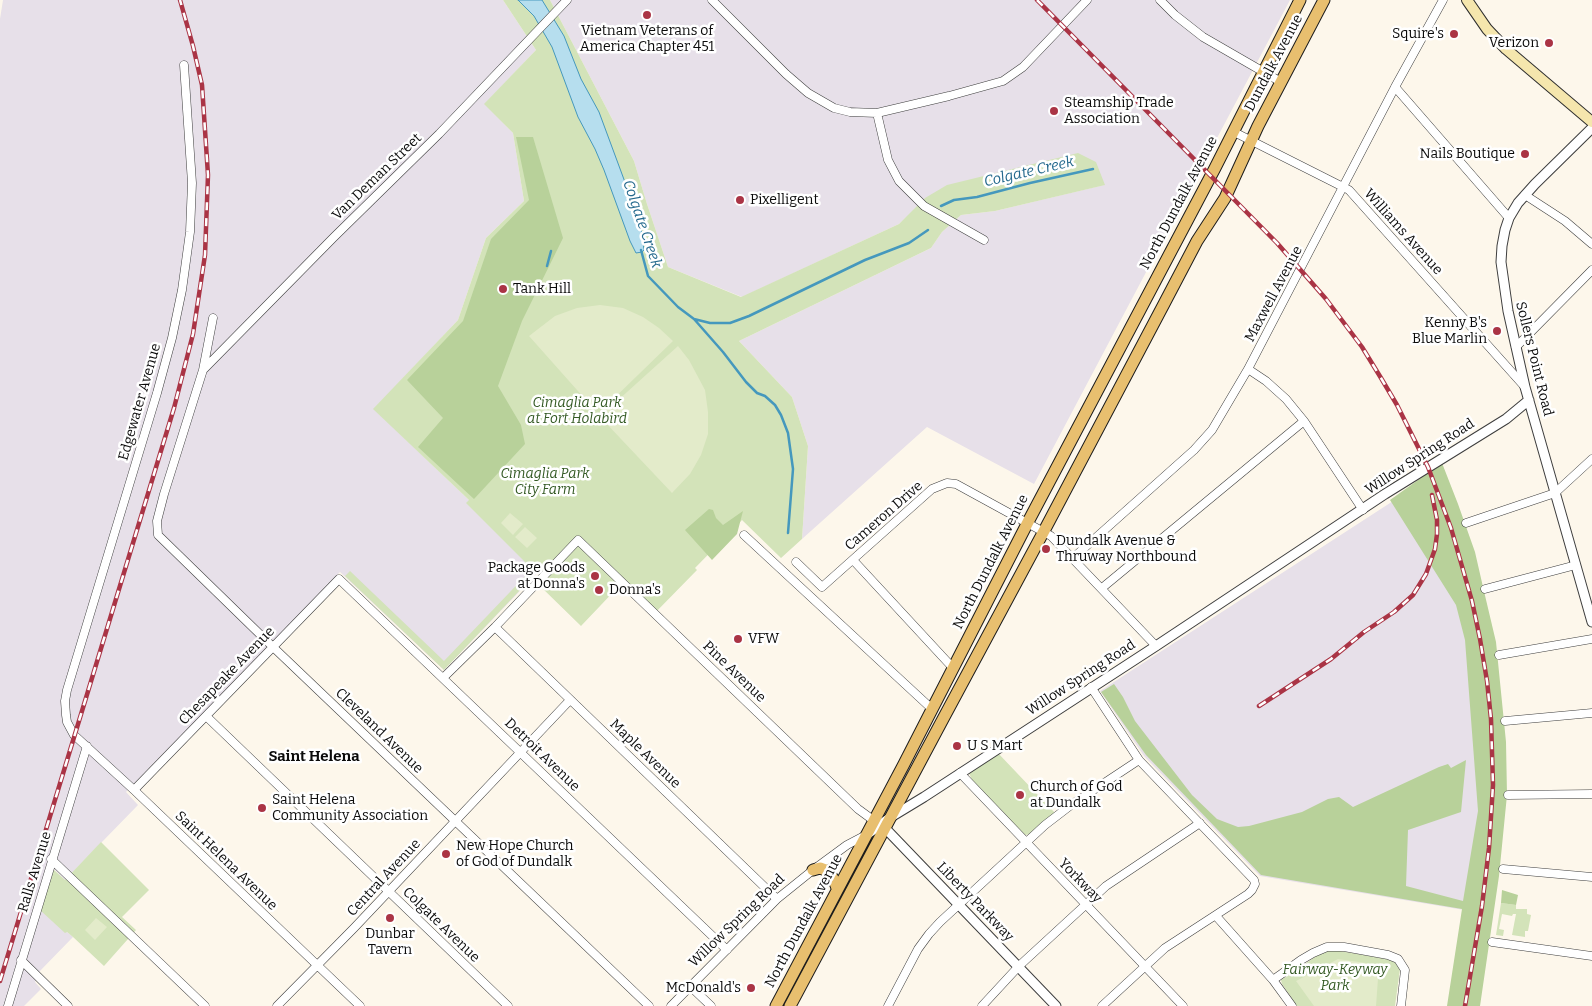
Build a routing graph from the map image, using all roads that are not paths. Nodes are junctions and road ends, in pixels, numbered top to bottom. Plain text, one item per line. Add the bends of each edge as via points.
1 (567, 0) edge
2 (712, 0) edge
3 (1087, 0) edge
4 (1160, 0) edge
5 (1300, 0) edge
6 (1324, 0) edge
7 (1443, 0) edge
8 (1468, 0) edge
9 (184, 65) dead end
10 (1263, 72) junction
11 (1281, 82) junction
12 (1395, 88) junction
13 (878, 113) junction
14 (1592, 122) edge
15 (1592, 128) edge
16 (1234, 132) junction
17 (1251, 141) junction
18 (1343, 187) junction
19 (1525, 195) junction
20 (1509, 218) junction
21 (984, 240) dead end
22 (1592, 244) edge
23 (1592, 270) edge
24 (213, 318) dead end
25 (1516, 348) junction
26 (202, 370) junction
27 (1248, 370) junction
28 (1525, 387) junction
29 (1529, 400) junction
30 (1304, 421) junction
31 (1592, 459) edge
32 (1555, 493) junction
33 (1363, 510) junction
34 (1028, 522) junction
35 (1466, 523) dead end
36 (1044, 531) junction
37 (744, 535) dead end
38 (1073, 558) junction
39 (853, 560) junction
40 (796, 562) dead end
41 (1576, 565) junction
42 (339, 579) joint
43 (1102, 588) junction
44 (1485, 589) dead end
45 (1592, 622) edge
46 (495, 628) junction
47 (1592, 639) edge
48 (1156, 646) junction
49 (273, 647) junction
50 (1499, 655) dead end
51 (953, 668) junction
52 (443, 678) junction
53 (1091, 687) junction
54 (570, 700) junction
55 (932, 709) junction
56 (1592, 713) edge
57 (206, 716) junction
58 (1505, 721) dead end
59 (74, 735) joint
60 (87, 746) junction
61 (522, 752) junction
62 (1140, 760) junction
63 (960, 773) junction
64 (134, 790) junction
65 (1592, 794) edge
66 (1508, 796) dead end
67 (891, 817) junction
68 (456, 821) junction
69 (1200, 823) junction
70 (879, 824) junction
71 (866, 835) junction
72 (1026, 843) junction
73 (51, 859) junction
74 (1503, 869) dead end
75 (814, 870) junction
76 (1592, 877) edge
77 (837, 888) junction
78 (388, 891) junction
79 (777, 899) junction
80 (1084, 904) junction
81 (960, 906) junction
82 (1216, 916) junction
83 (1492, 942) dead end
84 (727, 950) junction
85 (1592, 956) edge
86 (21, 960) junction
87 (318, 965) junction
88 (1019, 966) junction
89 (1144, 966) junction
90 (1273, 980) junction
91 (690, 986) junction
92 (8, 1006) edge
93 (68, 1006) edge
94 (205, 1006) edge
95 (278, 1006) edge
96 (360, 1006) edge
97 (508, 1006) edge
98 (648, 1006) edge
99 (671, 1006) edge
100 (712, 1006) edge
101 (776, 1006) edge
102 (790, 1006) edge
103 (888, 1006) edge
104 (982, 1006) edge
105 (1056, 1006) edge
106 (1102, 1006) edge
107 (1182, 1006) edge
108 (1292, 1006) edge
109 (1401, 1006) edge

1 - 26 street, Van Deman Street via 439,134
2 - 13 street via 808,93 834,108
3 - 13 street via 1023,67 1003,81
4 - 10 street via 1203,37
5 - 10 main road, Dundalk Avenue
6 - 11 main road, Dundalk Avenue
7 - 12 street, Maxwell Avenue
8 - 14 main road via 1487,29 1506,49
9 - 59 street, Edgewater Avenue via 192,183 186,266 165,365 67,690 67,722
10 - 11 street
10 - 16 main road, Dundalk Avenue
11 - 17 main road, Dundalk Avenue
12 - 18 street, Maxwell Avenue
12 - 20 street
13 - 21 street via 888,160 904,188 924,206
15 - 19 street, Sollers Point Road
16 - 17 street, Williams Avenue
16 - 34 main road, North Dundalk Avenue
17 - 18 street, Williams Avenue
17 - 36 main road, North Dundalk Avenue via 1225,198 1195,246
18 - 27 street, Maxwell Avenue
18 - 28 street, Williams Avenue
19 - 20 street, Sollers Point Road
19 - 22 street via 1565,221
20 - 25 street, Sollers Point Road via 1501,262
23 - 25 street
24 - 26 street
25 - 28 street, Sollers Point Road
26 - 49 street, Cleveland Avenue via 164,494 157,521 158,535
27 - 30 street via 1286,398
27 - 38 street, Maxwell Avenue via 1202,442
28 - 29 street, Sollers Point Road
29 - 32 street, Sollers Point Road
29 - 33 street, Willow Spring Road
30 - 33 street
30 - 43 street
31 - 32 street
32 - 35 street
32 - 41 street, Sollers Point Road
33 - 48 street, Willow Spring Road
34 - 36 street
34 - 39 street, Cameron Drive via 961,486 947,483 932,490
34 - 51 main road, North Dundalk Avenue
36 - 38 street
36 - 67 main road, North Dundalk Avenue
37 - 55 street
38 - 43 street
39 - 40 street, Cameron Drive via 822,587
39 - 51 street
41 - 44 street
41 - 45 street, Sollers Point Road
42 - 49 street, Chesapeake Avenue
42 - 52 street, Detroit Avenue
43 - 48 street
46 - 52 street
46 - 54 street, Maple Avenue
46 - 70 street, Pine Avenue via 578,540 858,809
47 - 50 street
48 - 53 street, Willow Spring Road
49 - 57 street, Chesapeake Avenue
49 - 68 street, Cleveland Avenue
51 - 55 main road, North Dundalk Avenue
52 - 61 street, Detroit Avenue
53 - 62 street
53 - 63 street, Willow Spring Road
54 - 61 street, Central Avenue
54 - 79 street, Maple Avenue
55 - 70 main road, North Dundalk Avenue
56 - 58 street
57 - 64 street, Chesapeake Avenue
57 - 78 street, Colgate Avenue
59 - 60 street, Saint Helena Avenue
60 - 64 street, Saint Helena Avenue
60 - 73 street, Ralls Avenue
61 - 68 street, Central Avenue
61 - 84 street, Detroit Avenue
62 - 69 street
62 - 72 street via 1071,805
63 - 67 street, Willow Spring Road
63 - 72 street, Yorkway
64 - 87 street, Saint Helena Avenue
65 - 66 street
67 - 70 main road, North Dundalk Avenue
68 - 78 street, Central Avenue
68 - 98 street, Cleveland Avenue
69 - 80 street
69 - 82 street via 1255,884 1248,894
70 - 71 main road, North Dundalk Avenue
70 - 81 street, Liberty Parkway
70 - 102 main road, North Dundalk Avenue
71 - 75 street, Willow Spring Road
71 - 77 main road, North Dundalk Avenue
72 - 80 street, Yorkway
72 - 81 street
73 - 86 street, Ralls Avenue
73 - 94 street
74 - 76 street
75 - 77 main road via 828,871
75 - 79 street, Willow Spring Road
77 - 101 main road, North Dundalk Avenue
78 - 87 street, Central Avenue
78 - 97 street, Colgate Avenue
79 - 84 street, Willow Spring Road
80 - 88 street
80 - 89 street, Yorkway
81 - 88 street, Liberty Parkway
81 - 103 street via 922,943
82 - 89 street via 1165,948
82 - 90 street
83 - 85 street
84 - 91 street, Willow Spring Road
86 - 92 street, Ralls Avenue
86 - 93 street
87 - 95 street, Central Avenue
87 - 96 street, Saint Helena Avenue
88 - 104 street
88 - 105 street, Liberty Parkway
89 - 106 street
89 - 107 street, Yorkway
90 - 108 street
90 - 109 street via 1314,952 1327,947 1388,955 1404,966
91 - 99 street, Willow Spring Road
91 - 100 street

